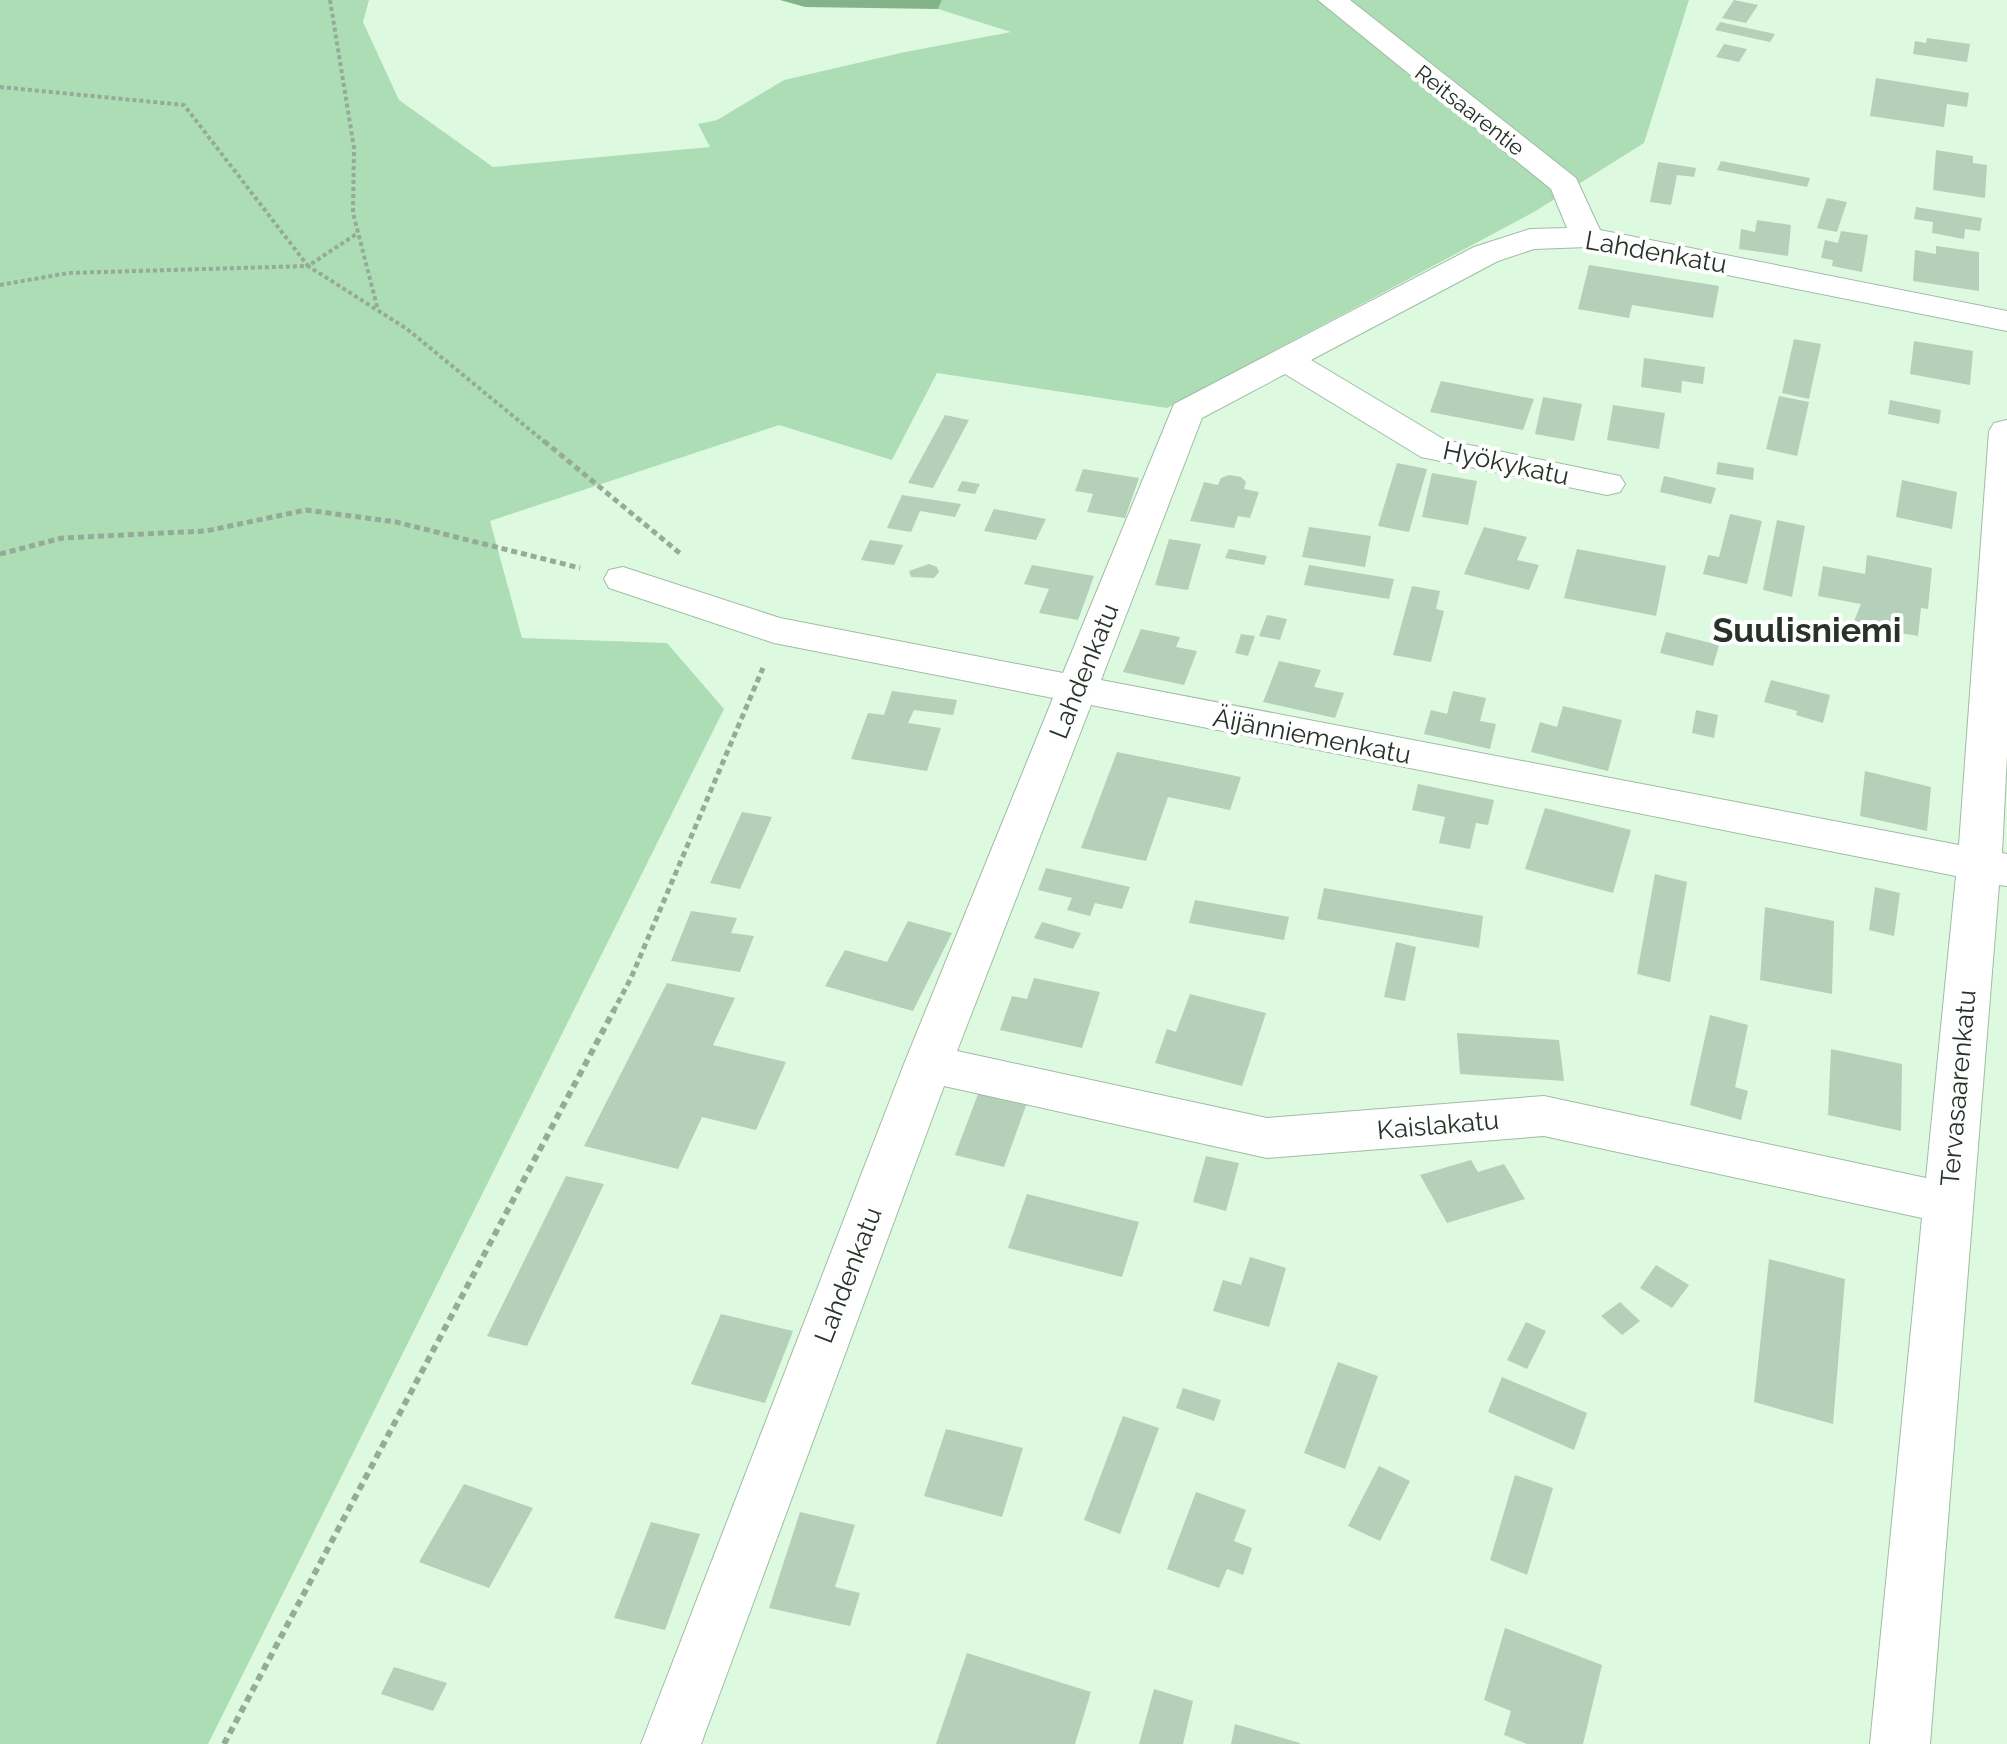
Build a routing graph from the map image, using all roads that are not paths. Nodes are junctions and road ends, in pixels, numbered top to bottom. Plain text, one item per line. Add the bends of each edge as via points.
1 (1332, 0) edge
2 (1587, 237) junction
3 (2007, 321) edge
4 (1285, 359) junction
5 (2007, 431) edge
6 (1607, 484) dead end
7 (623, 579) road end
8 (1076, 691) junction
9 (1993, 867) edge
10 (928, 1064) junction
11 (1948, 1203) junction
12 (671, 1744) edge
13 (1900, 1744) edge

1 - 2 street, Reitsaarentie via 1565,185
2 - 3 street, Lahdenkatu
2 - 4 street, Lahdenkatu via 1530,239 1486,254
4 - 6 street, Hyökykatu via 1434,449
4 - 8 street, Lahdenkatu via 1187,412
5 - 9 street, Tervasaarenkatu
7 - 8 street, Äijänniemenkatu via 774,630
8 - 9 street, Äijänniemenkatu
8 - 10 street, Lahdenkatu
9 - 11 street, Tervasaarenkatu
10 - 11 street, Kaislakatu via 1267,1138 1544,1116
10 - 12 street, Lahdenkatu
11 - 13 street, Tervasaarenkatu

